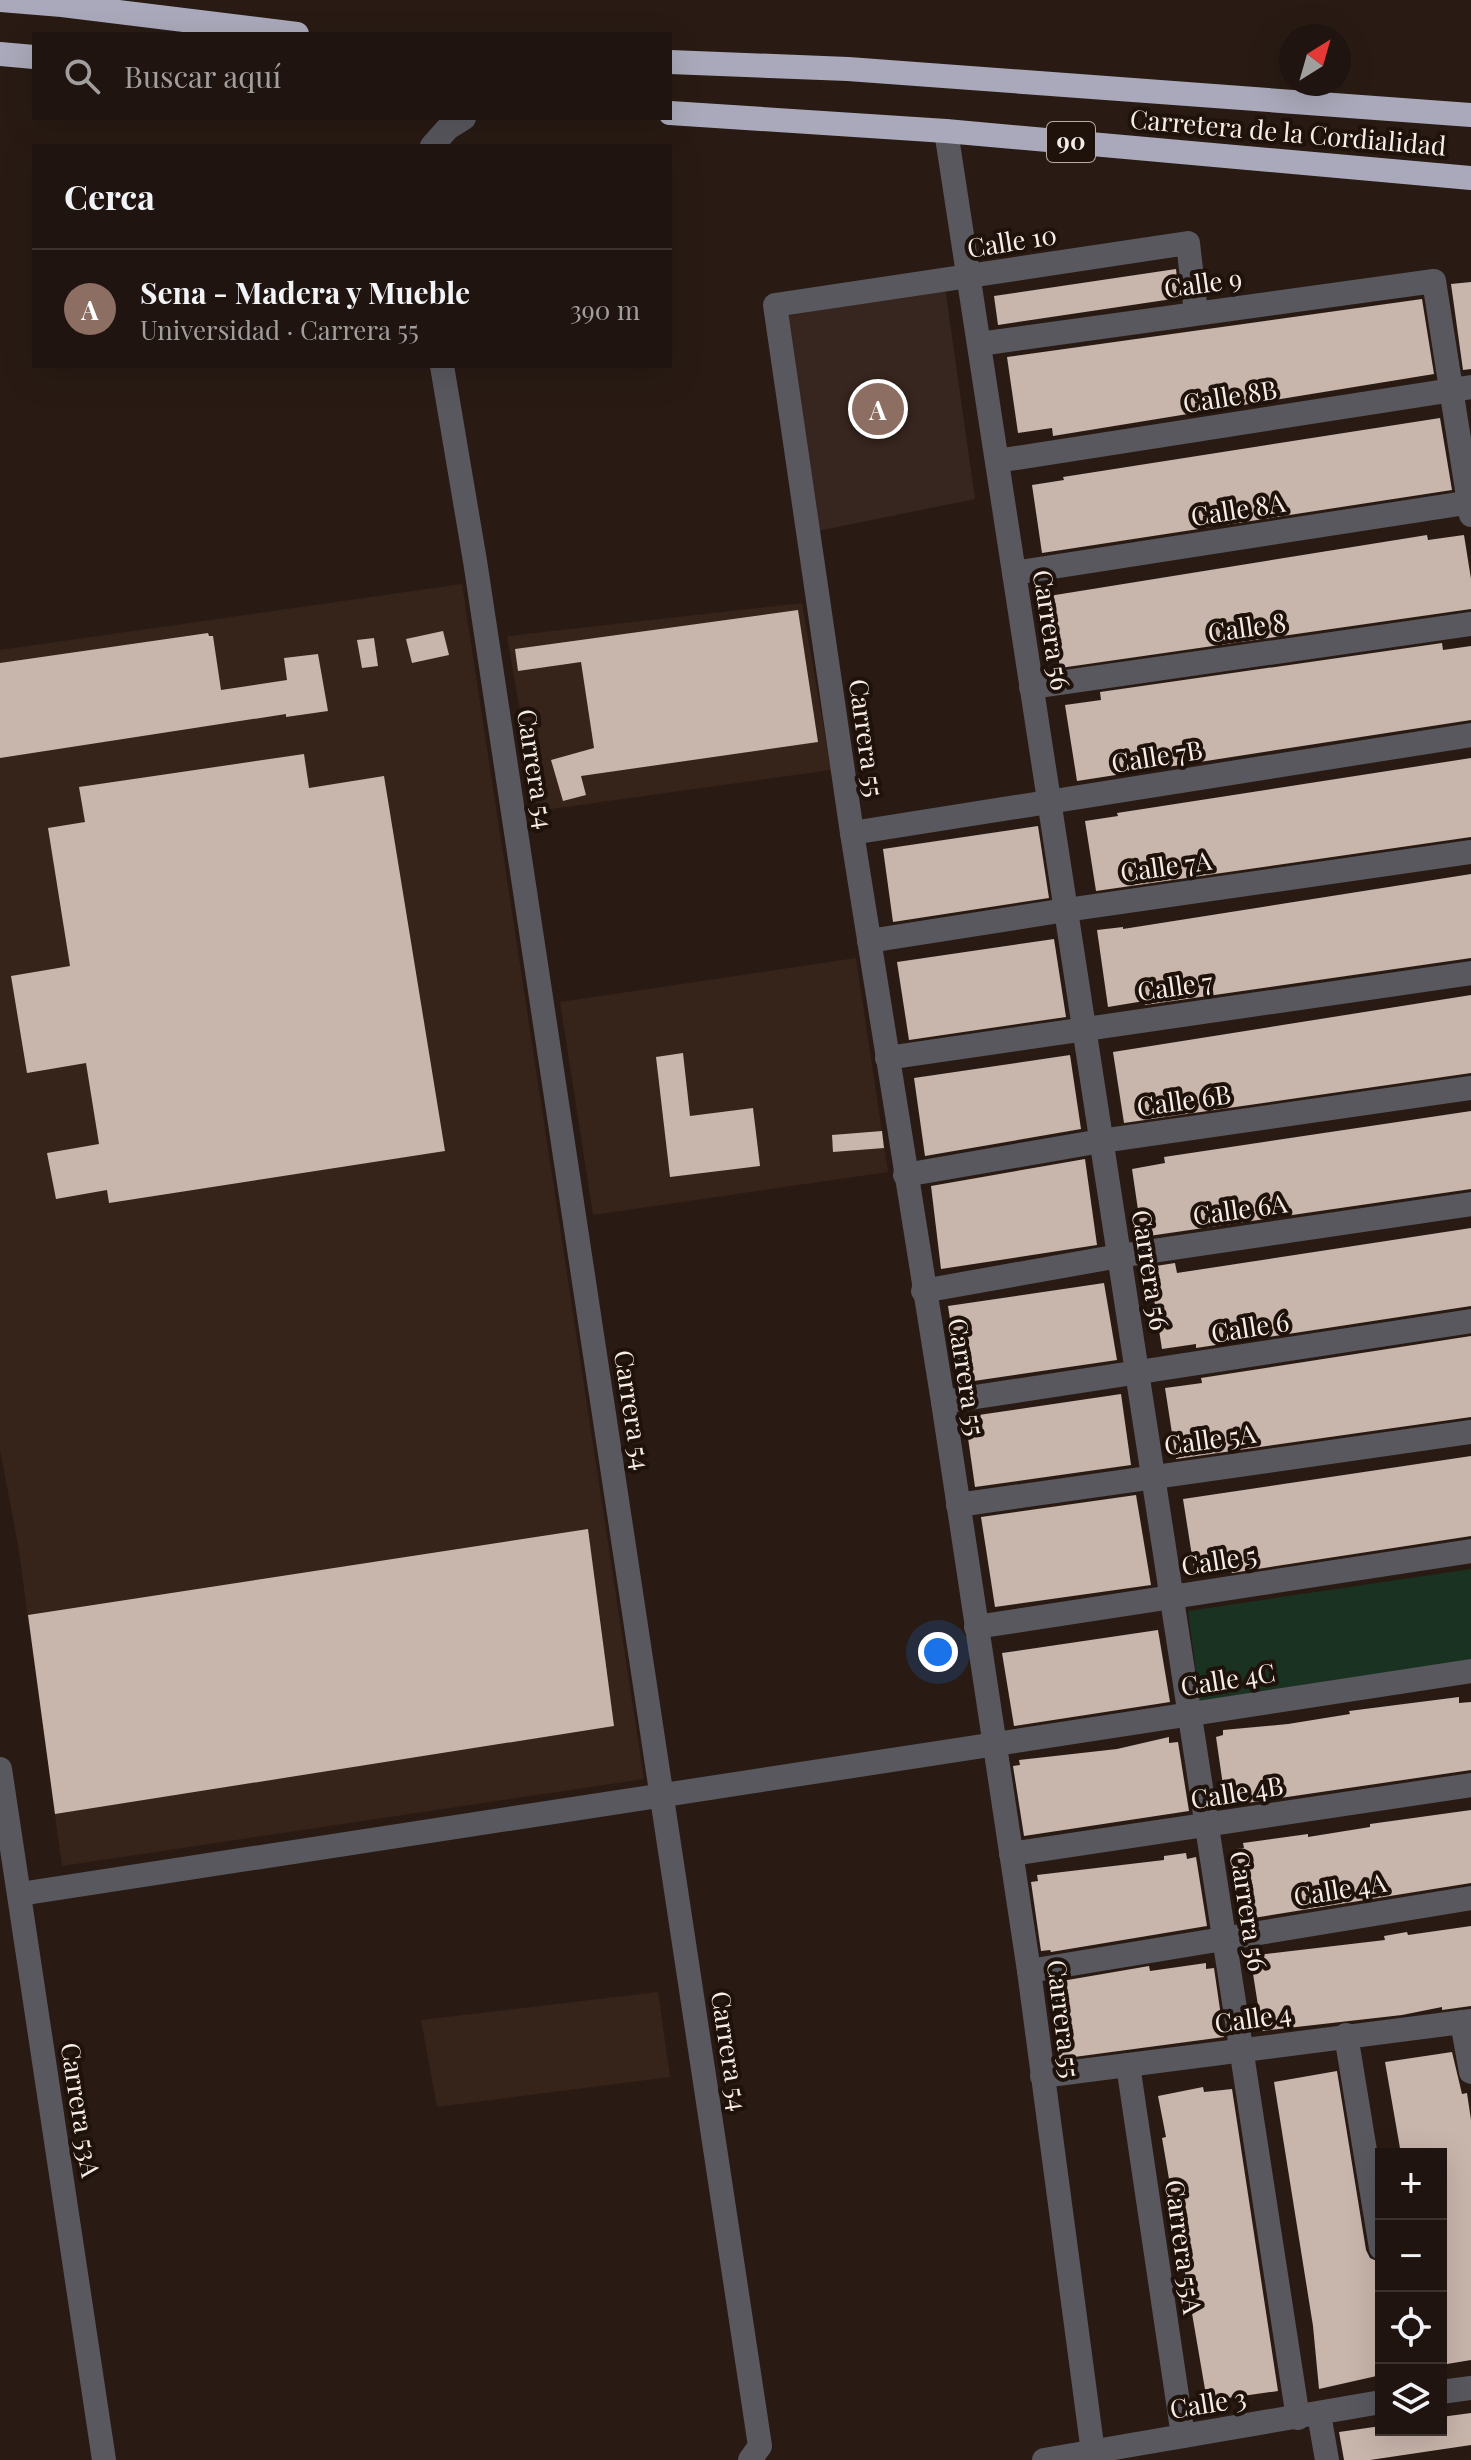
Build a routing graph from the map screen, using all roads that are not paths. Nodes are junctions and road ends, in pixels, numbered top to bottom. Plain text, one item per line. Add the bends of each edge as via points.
1 (0, 0) edge
2 (281, 32) edge
3 (0, 54) edge
4 (32, 57) edge
5 (672, 62) edge
6 (672, 113) edge
7 (1471, 115) edge
8 (461, 120) edge
9 (946, 131) junction
10 (434, 144) edge
11 (1471, 178) edge
12 (969, 277) junction
13 (775, 305) joint
14 (1196, 313) junction
15 (979, 344) junction
16 (442, 368) edge
17 (1461, 389) edge
18 (997, 461) junction
19 (1470, 507) edge
20 (1014, 573) junction
21 (1471, 624) edge
22 (1031, 687) junction
23 (1471, 735) edge
24 (1049, 803) junction
25 (852, 833) junction
26 (1471, 852) edge
27 (1066, 910) junction
28 (869, 941) junction
29 (1471, 973) edge
30 (1084, 1028) junction
31 (887, 1058) junction
32 (1471, 1088) edge
33 (1101, 1141) junction
34 (905, 1175) junction
35 (1471, 1204) edge
36 (1119, 1256) junction
37 (923, 1291) junction
38 (1471, 1321) edge
39 (1137, 1374) junction
40 (943, 1402) junction
41 (1471, 1432) edge
42 (1153, 1476) junction
43 (958, 1505) junction
44 (1471, 1551) edge
45 (1172, 1597) junction
46 (976, 1627) junction
47 (1471, 1671) edge
48 (1189, 1715) junction
49 (994, 1744) junction
50 (0, 1769) edge
51 (1471, 1785) edge
52 (662, 1795) junction
53 (1206, 1826) junction
54 (1011, 1854) junction
55 (20, 1894) junction
56 (1471, 1898) edge
57 (1224, 1937) junction
58 (1029, 1971) junction
59 (1466, 2022) edge
60 (1346, 2035) junction
61 (1241, 2049) junction
62 (1128, 2065) junction
63 (1471, 2072) edge
64 (1042, 2076) junction
65 (1376, 2220) edge
66 (1471, 2388) edge
67 (1447, 2391) edge
68 (1375, 2403) edge
69 (1309, 2416) junction
70 (1183, 2436) junction
71 (1093, 2456) edge
72 (104, 2460) edge
73 (750, 2460) edge
74 (1044, 2460) edge
75 (1327, 2460) edge

1 - 2 highway
3 - 4 highway
5 - 7 highway, Carretera de la Cordialidad / 90 via 863,70
6 - 9 highway, Carretera de la Cordialidad / 90
8 - 10 street
9 - 11 highway, Carretera de la Cordialidad / 90
9 - 12 street, Carrera 56
12 - 13 street, Calle 10
12 - 14 street, Calle 10 via 1188,243
12 - 15 street, Carrera 56
13 - 25 street, Carrera 55
14 - 15 street, Calle 9
14 - 17 street, Calle 9 via 1434,281
15 - 18 street, Carrera 56
16 - 52 street, Carrera 54
17 - 18 street, Calle 8B
17 - 19 street
18 - 20 street, Carrera 56
19 - 20 street, Calle 8A
20 - 22 street, Carrera 56
21 - 22 street, Calle 8
22 - 24 street, Carrera 56
23 - 24 street, Calle 7B
24 - 25 street, Calle 7B
24 - 27 street, Carrera 56
25 - 28 street, Carrera 55
26 - 27 street, Calle 7A
27 - 28 street, Calle 7A
27 - 30 street, Carrera 56
28 - 31 street, Carrera 55
29 - 30 street, Calle 7
30 - 31 street, Calle 7
30 - 33 street, Carrera 56
31 - 34 street, Carrera 55
32 - 33 street, Calle 6B
33 - 34 street, Calle 6B
33 - 36 street, Carrera 56
34 - 37 street, Carrera 55
35 - 36 street, Calle 6A
36 - 37 street, Calle 6A
36 - 39 street, Carrera 56
37 - 40 street, Carrera 55
38 - 39 street, Calle 6
39 - 40 street, Calle 6
39 - 42 street, Carrera 56
40 - 43 street, Carrera 55
41 - 42 street, Calle 5A
42 - 43 street, Calle 5A
42 - 45 street, Carrera 56
43 - 46 street, Carrera 55
44 - 45 street, Calle 5
45 - 46 street, Calle 5
45 - 48 street, Carrera 56
46 - 49 street, Carrera 55
47 - 48 street, Calle 4C
48 - 49 street, Calle 4C
48 - 53 street, Carrera 56
49 - 52 street, Calle 4C
49 - 54 street, Carrera 55
50 - 55 street, Carrera 53A
51 - 53 street, Calle 4B
52 - 55 street, Calle 4C
52 - 73 street, Carrera 54 via 760,2446
53 - 54 street, Calle 4B
53 - 57 street, Carrera 56
54 - 58 street, Carrera 55
55 - 72 street, Carrera 53A
56 - 57 street, Calle 4A
57 - 58 street, Calle 4A
57 - 61 street, Carrera 56
58 - 64 street, Carrera 55
59 - 60 street, Calle 4
59 - 63 street
60 - 61 street, Calle 4
60 - 65 street
61 - 62 street, Calle 4
61 - 69 street, Carrera 56
62 - 64 street, Calle 4
62 - 70 street, Carrera 55A
64 - 71 street, Carrera 55
66 - 67 street
68 - 69 street, Calle 3
69 - 70 street, Calle 3
69 - 75 street, Carrera 56
70 - 71 street, Calle 3
71 - 74 street, Calle 3

